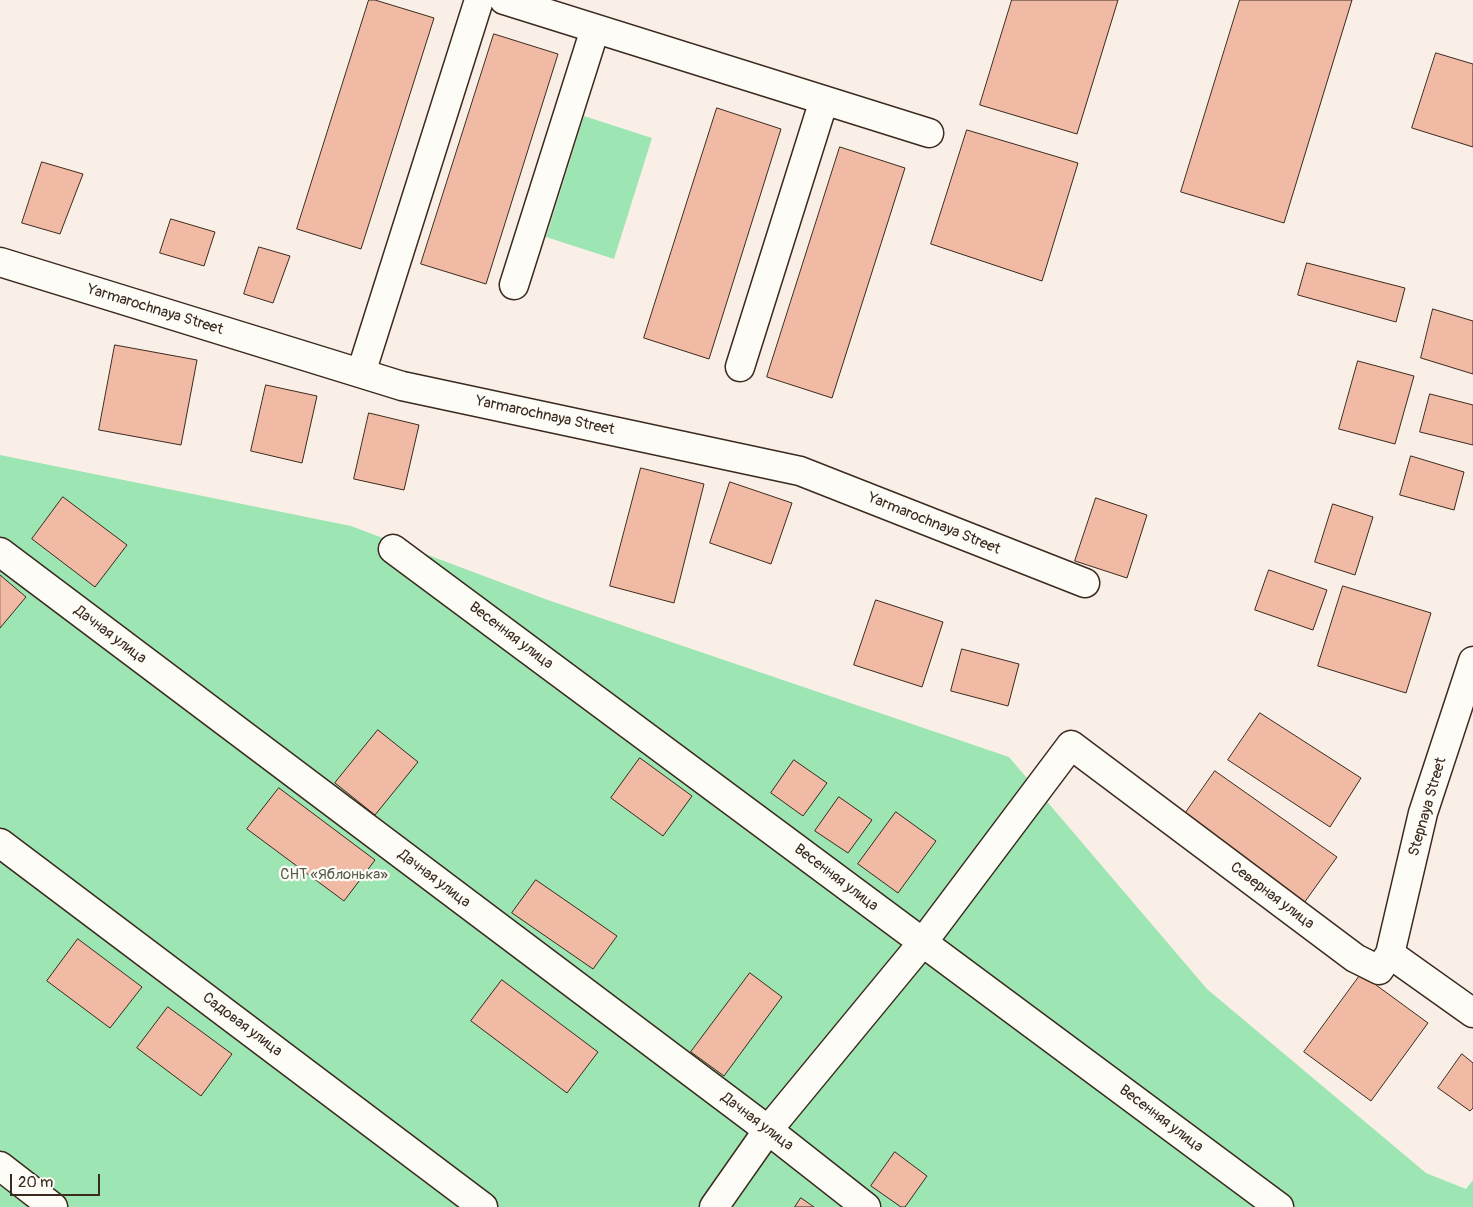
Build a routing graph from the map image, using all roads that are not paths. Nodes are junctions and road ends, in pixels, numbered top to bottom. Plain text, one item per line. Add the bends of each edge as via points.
1 (479, 0) edge
2 (504, 0) edge
3 (595, 28) junction
4 (824, 100) junction
5 (929, 133) dead end
6 (0, 262) edge
7 (514, 285) dead end
8 (740, 367) dead end
9 (361, 373) junction
10 (393, 549) dead end
11 (0, 552) edge
12 (1086, 584) dead end
13 (1473, 661) edge
14 (0, 843) edge
15 (924, 942) junction
16 (1390, 954) junction
17 (1473, 1013) edge
18 (768, 1130) junction
19 (0, 1166) edge
20 (53, 1207) edge
21 (483, 1207) edge
22 (714, 1207) edge
23 (866, 1207) edge
24 (1280, 1207) edge

1 - 9 street
2 - 3 street
3 - 4 street
3 - 7 street
4 - 5 street
4 - 8 street
6 - 9 street, Yarmarochnaya Street
9 - 12 street, Yarmarochnaya Street via 402,386 800,471
10 - 15 street, Весенняя улица
11 - 18 street, Дачная улица
13 - 16 street, Stepnaya Street via 1423,813
14 - 21 street, Садовая улица
15 - 16 street, Северная улица via 1071,745 1355,958 1380,970
15 - 18 street
15 - 24 street, Весенняя улица
16 - 17 street
18 - 22 street
18 - 23 street, Дачная улица
19 - 20 street

